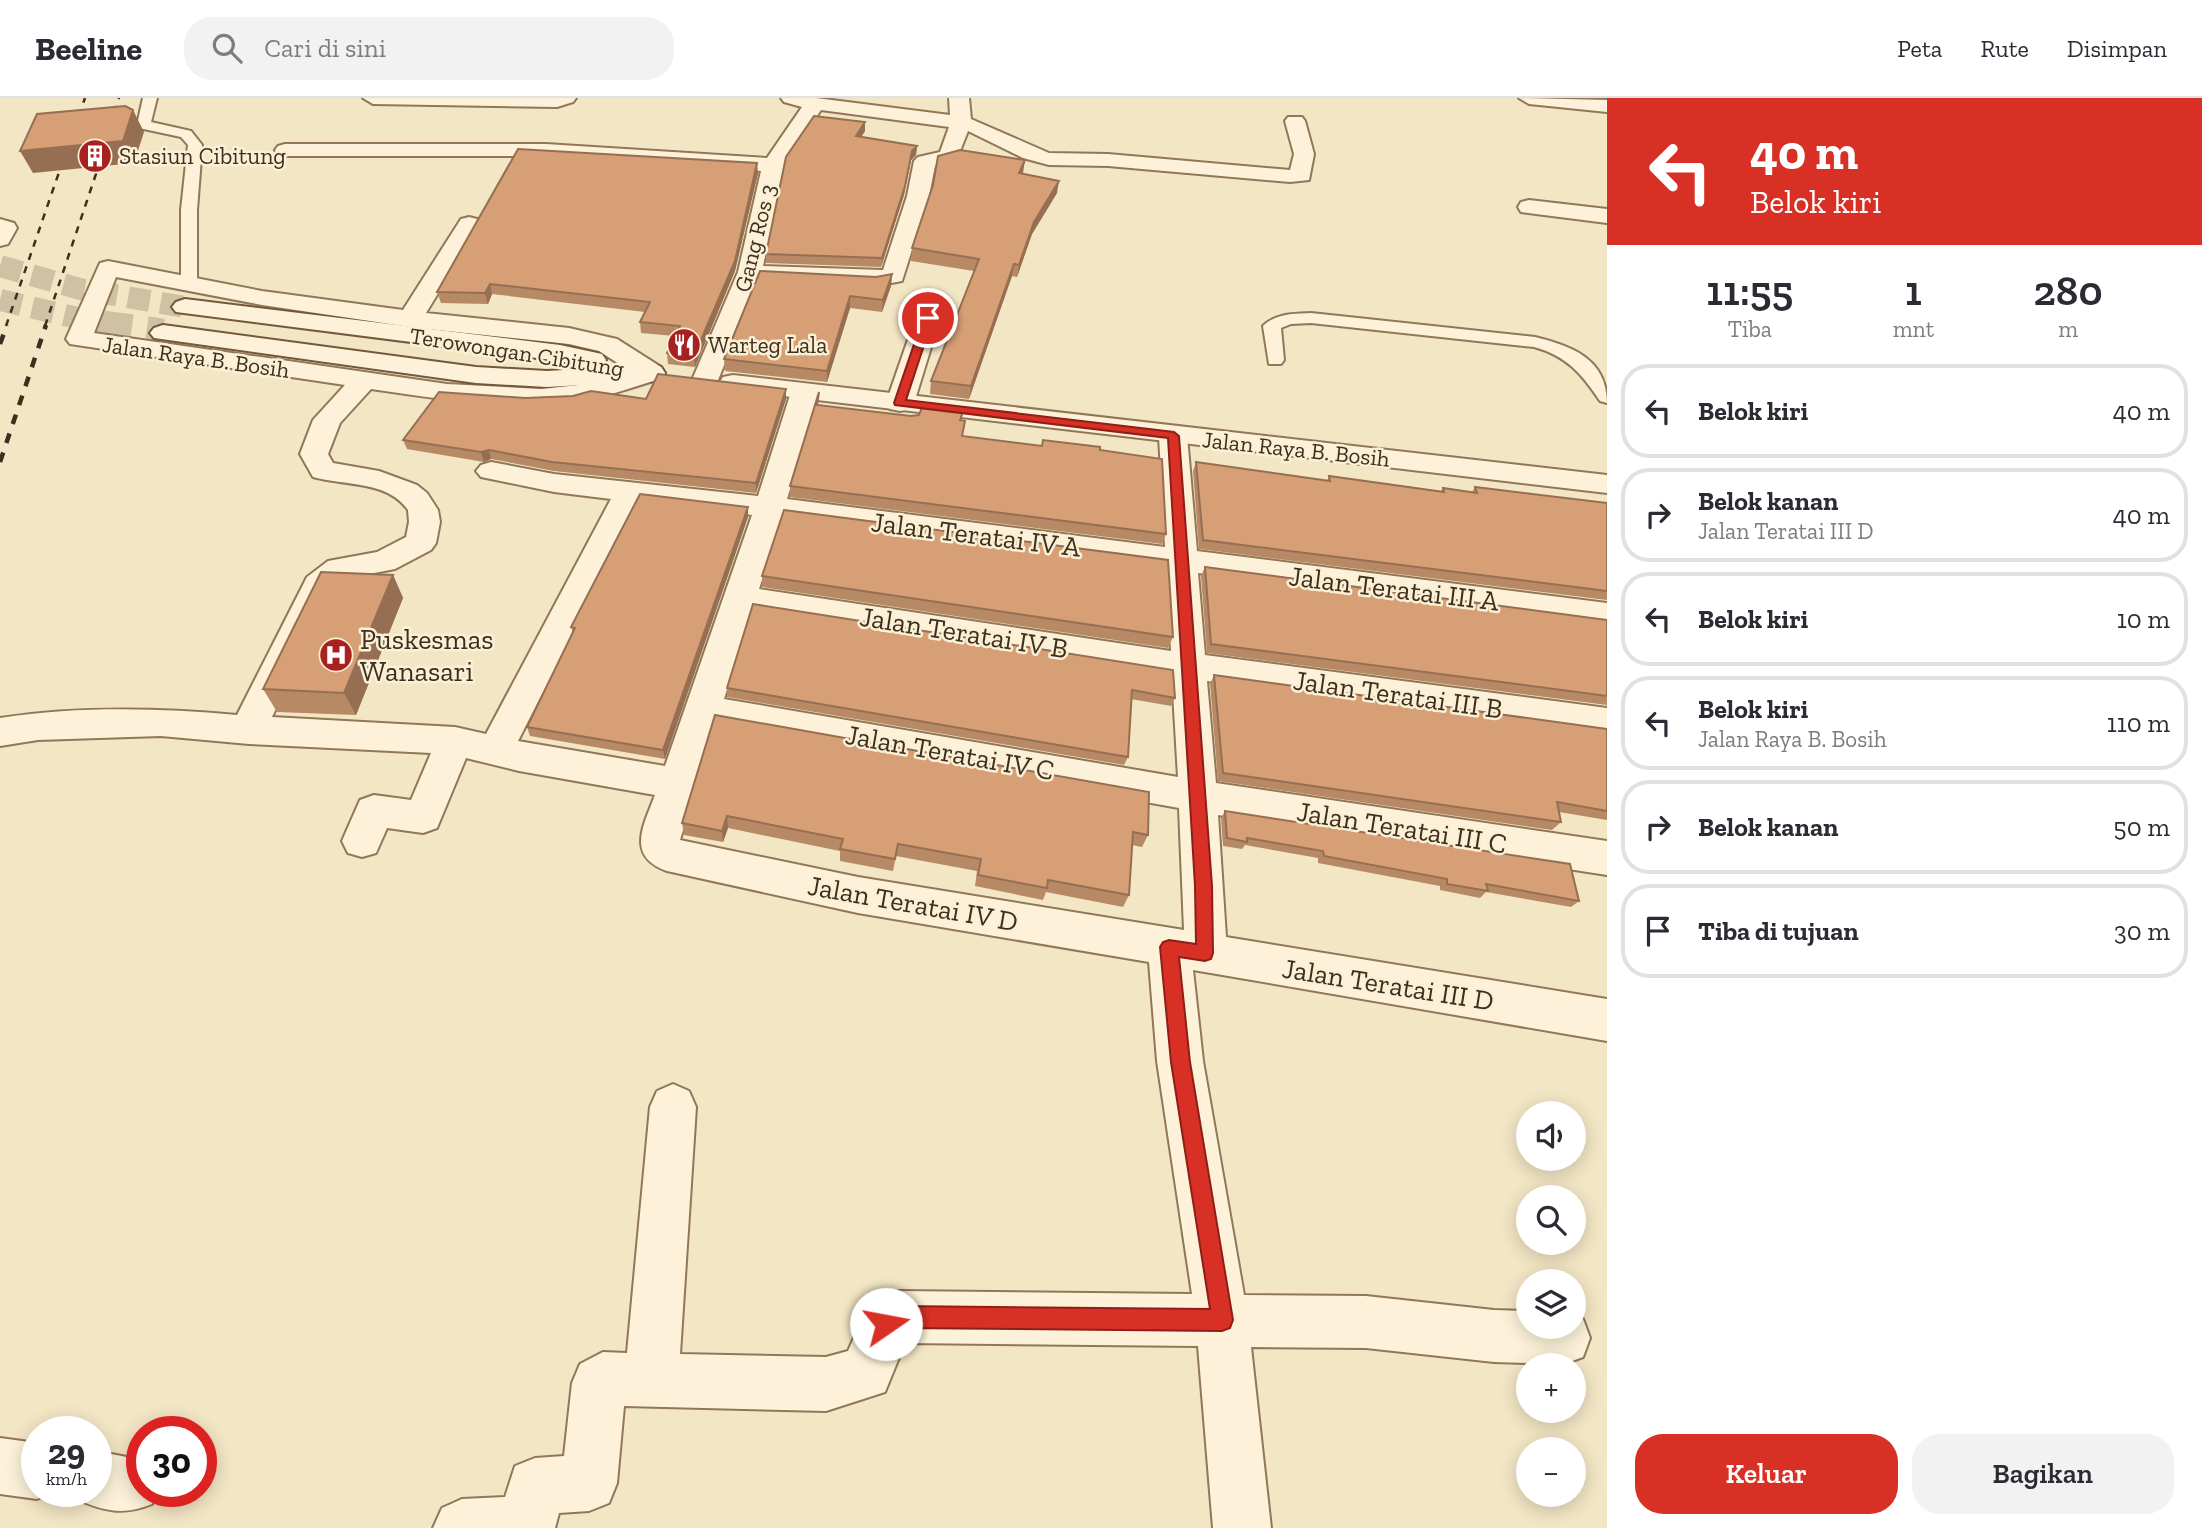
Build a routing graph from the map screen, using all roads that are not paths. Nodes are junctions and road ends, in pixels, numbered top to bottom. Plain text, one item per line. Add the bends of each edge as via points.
1 (150, 98) edge
2 (373, 98) edge
3 (566, 98) edge
4 (791, 98) edge
5 (959, 98) edge
6 (1529, 98) edge
7 (816, 104) junction
8 (1607, 106) edge
9 (1295, 121) dead end
10 (961, 122) junction
11 (285, 150) dead end
12 (773, 165) junction
13 (1528, 207) dead end
14 (1607, 216) edge
15 (469, 224) dead end
16 (0, 226) edge
17 (0, 239) edge
18 (750, 272) junction
19 (187, 295) junction
20 (932, 305) dead end
21 (410, 319) junction
22 (163, 333) tunnel mouth
23 (1275, 360) dead end
24 (652, 373) junction
25 (365, 380) junction
26 (705, 380) junction
27 (805, 392) junction
28 (1607, 397) edge
29 (900, 403) junction
30 (1174, 436) junction
31 (491, 471) dead end
32 (1607, 484) edge
33 (631, 490) junction
34 (770, 507) junction
35 (1182, 561) junction
36 (739, 597) junction
37 (1607, 615) edge
38 (1189, 666) junction
39 (703, 709) junction
40 (1607, 722) edge
41 (249, 730) junction
42 (0, 732) edge
43 (455, 741) junction
44 (495, 751) junction
45 (678, 784) junction
46 (1198, 796) junction
47 (362, 841) dead end
48 (1607, 858) edge
49 (1187, 950) junction
50 (1607, 1020) edge
51 (673, 1107) dead end
52 (1222, 1320) junction
53 (1516, 1337) edge
54 (651, 1382) junction
55 (0, 1466) edge
56 (21, 1469) edge
57 (462, 1528) edge
58 (1242, 1528) edge

1 - 19 lane via 144,125 186,134 195,145
2 - 3 street
4 - 7 street
5 - 10 street
6 - 8 street
7 - 10 street
7 - 12 street, Gang Ros 3
9 - 10 street via 1305,162 1301,175 1290,176 1049,159
10 - 18 street via 949,157 925,161 893,275 875,279
11 - 12 street via 546,150
12 - 18 street, Gang Ros 3
13 - 14 street
15 - 21 street
16 - 17 street via 6,228
18 - 26 street, Gang Ros 3
19 - 21 street, Jalan Raya B. Bosih via 262,298
19 - 24 street, Terowongan Cibitung via 560,353
19 - 25 street, Jalan Raya B. Bosih via 108,268 79,340
20 - 29 street
21 - 24 street, Jalan Raya B. Bosih via 569,336 608,345
22 - 24 street, Terowongan Cibitung via 475,374 547,379
23 - 28 lane via 1272,326 1288,319 1535,342 1565,350 1591,372
24 - 25 street, Jalan Raya B. Bosih via 581,393 541,397 447,392
24 - 26 street, Jalan Raya B. Bosih
25 - 41 street via 327,420 314,454 323,471 402,487 423,509 421,543 384,561 339,569 318,585
26 - 27 street, Jalan Raya B. Bosih
27 - 29 street, Jalan Raya B. Bosih
27 - 34 street
29 - 30 street, Jalan Raya B. Bosih
30 - 32 street, Jalan Raya B. Bosih
30 - 35 street
31 - 33 street, Jalan Teratai IV A
33 - 34 street, Jalan Teratai IV A
33 - 44 street
34 - 35 street, Jalan Teratai IV A
34 - 36 street
35 - 37 street, Jalan Teratai III A
35 - 38 street
36 - 38 street, Jalan Teratai IV B
36 - 39 street
38 - 40 street, Jalan Teratai III B
38 - 46 street
39 - 45 street
39 - 46 street, Jalan Teratai IV C
41 - 42 street via 141,722
41 - 43 street
43 - 44 street
43 - 47 street via 423,817 374,811
44 - 45 street
45 - 49 street, Jalan Teratai IV D via 660,837 667,854 858,895
46 - 48 street, Jalan Teratai III C
46 - 49 street
49 - 50 street, Jalan Teratai III D
49 - 52 street via 1181,1062
51 - 54 street
52 - 53 street via 1366,1322
52 - 54 street via 899,1317 886,1324 866,1373 827,1384
52 - 58 street
54 - 57 street via 600,1381 589,1483 535,1486 528,1525
55 - 56 street

